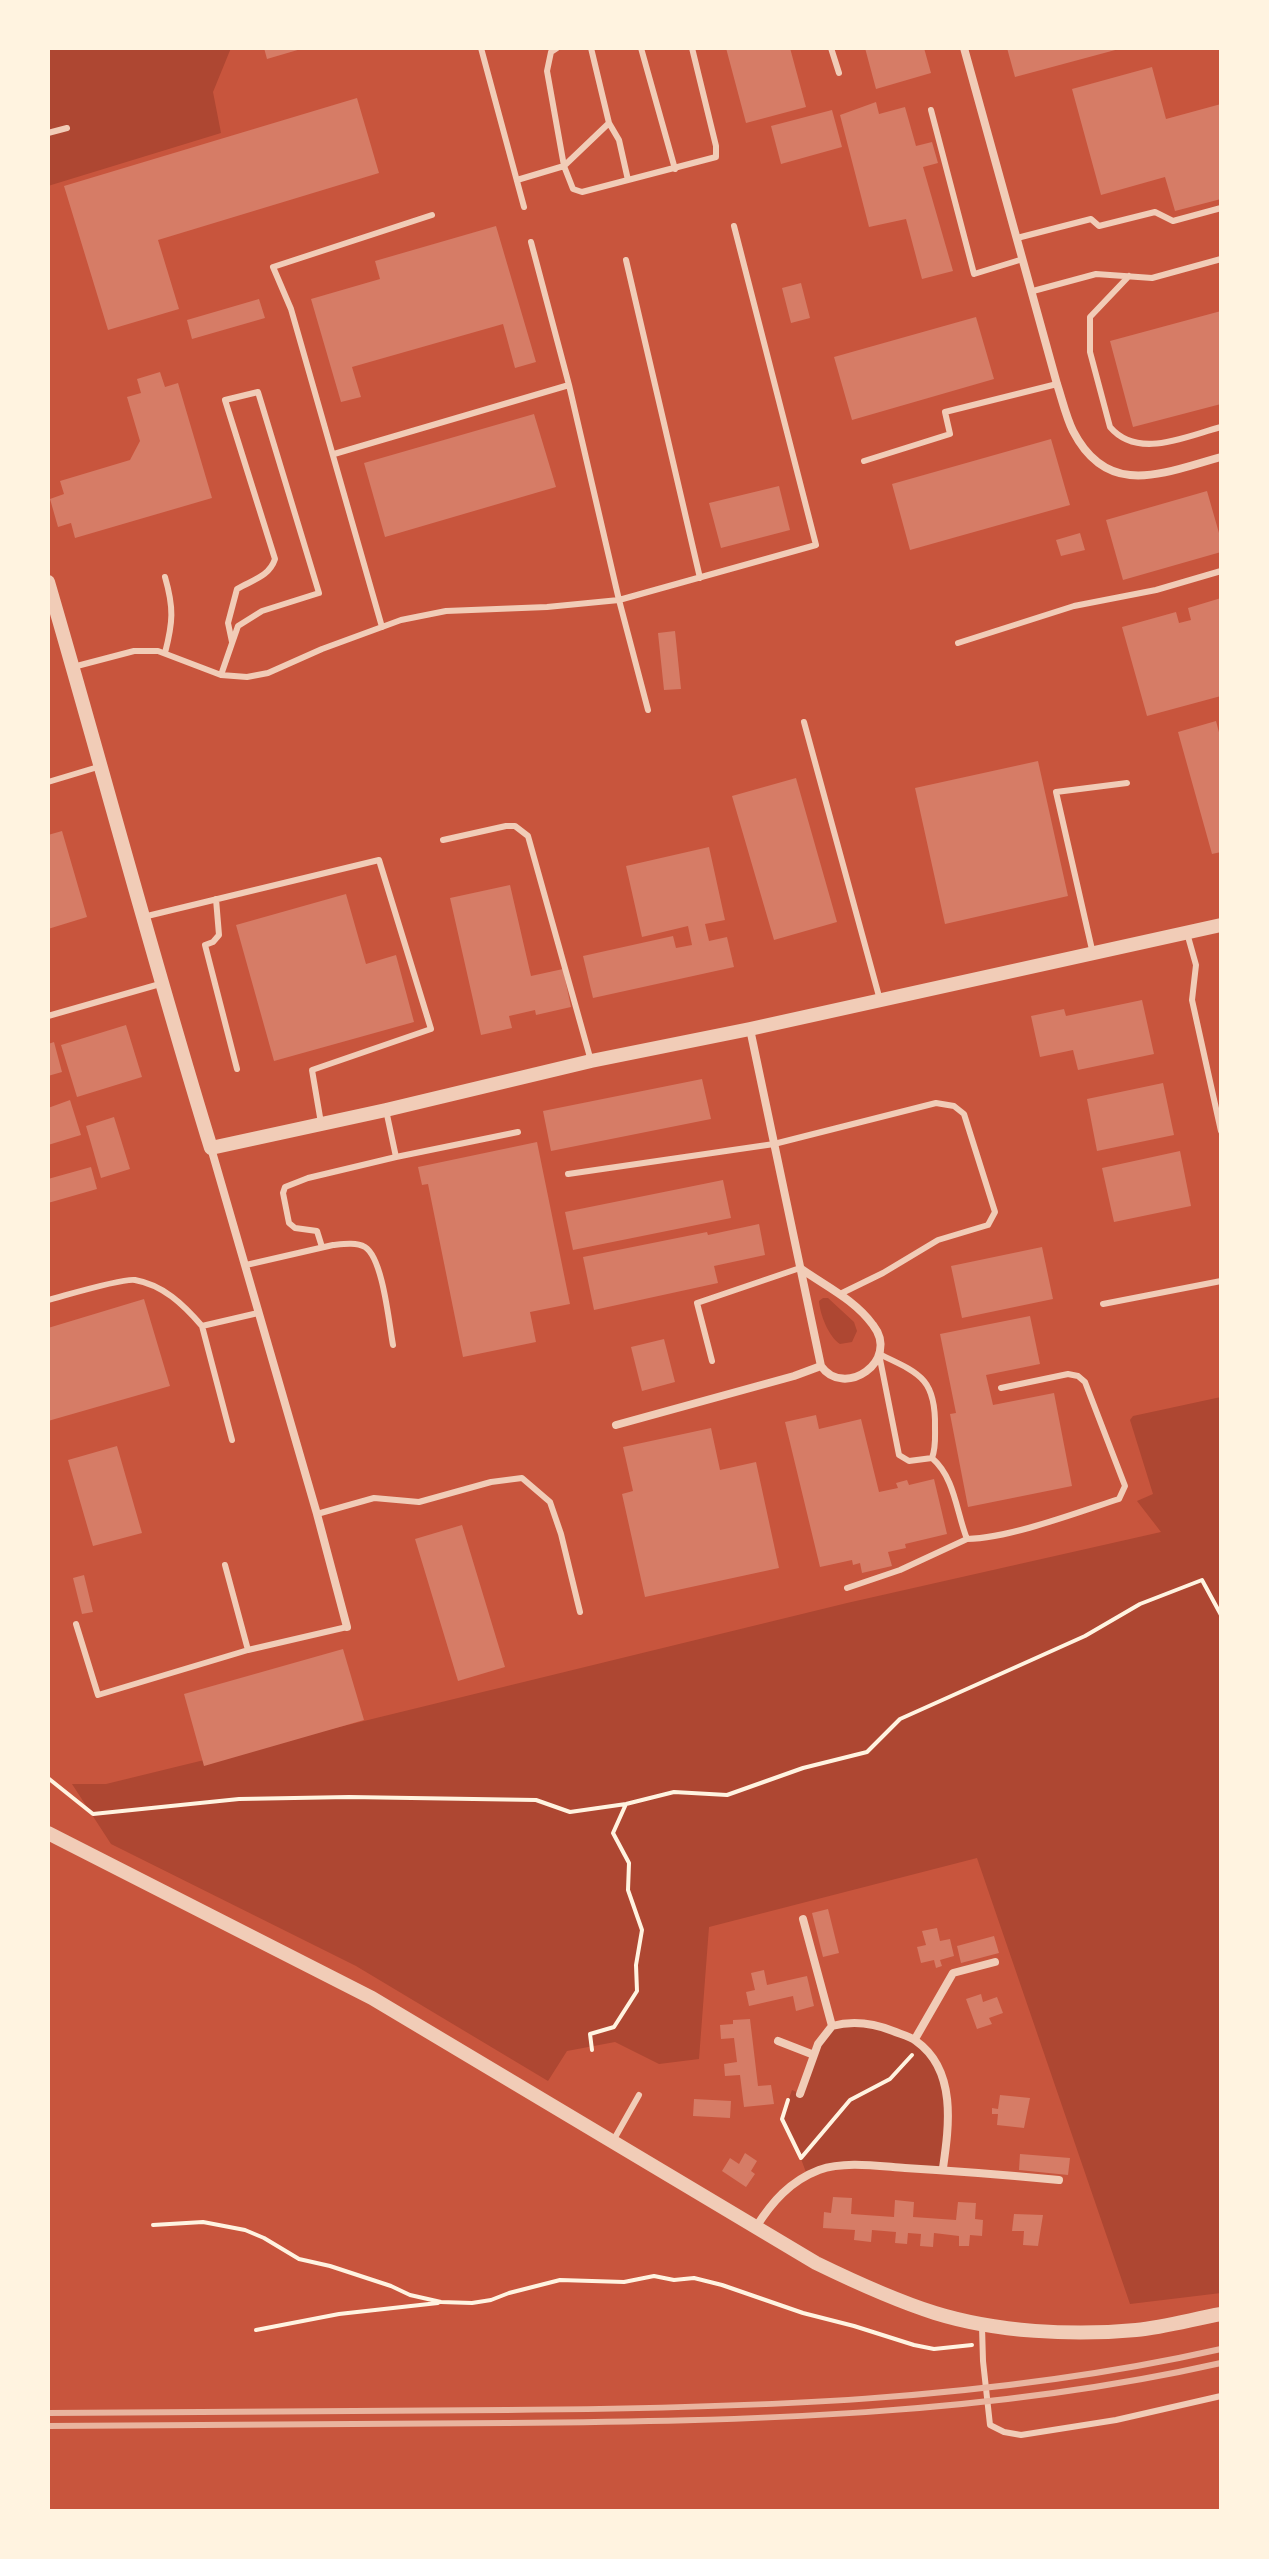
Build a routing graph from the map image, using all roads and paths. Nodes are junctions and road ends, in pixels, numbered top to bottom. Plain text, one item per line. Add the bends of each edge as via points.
1 (481, 48) edge
2 (557, 48) edge
3 (591, 48) edge
4 (641, 48) edge
5 (692, 48) edge
6 (831, 48) edge
7 (964, 48) edge
8 (839, 73) dead end
9 (931, 110) dead end
10 (609, 123) junction
11 (67, 128) dead end
12 (48, 133) edge
13 (564, 166) junction
14 (675, 169) junction
15 (517, 180) junction
16 (628, 180) junction
17 (524, 207) dead end
18 (1221, 208) edge
19 (432, 215) dead end
20 (734, 226) dead end
21 (1017, 238) junction
22 (531, 242) dead end
23 (1023, 259) junction
24 (1221, 259) edge
25 (626, 260) dead end
26 (1129, 276) junction
27 (1033, 291) junction
28 (1057, 384) junction
29 (569, 385) junction
30 (1221, 427) edge
31 (334, 454) junction
32 (1221, 457) edge
33 (864, 461) dead end
34 (1221, 571) edge
35 (165, 577) dead end
36 (700, 578) junction
37 (48, 582) edge
38 (619, 600) junction
39 (382, 627) junction
40 (232, 642) junction
41 (958, 643) dead end
42 (165, 653) junction
43 (73, 667) junction
44 (221, 675) junction
45 (648, 710) dead end
46 (804, 722) dead end
47 (102, 766) junction
48 (48, 782) edge
49 (1127, 783) dead end
50 (443, 840) dead end
51 (216, 899) junction
52 (143, 917) junction
53 (1221, 925) edge
54 (1187, 933) junction
55 (1093, 954) junction
56 (161, 983) junction
57 (880, 1000) junction
58 (48, 1016) edge
59 (750, 1029) junction
60 (591, 1061) junction
61 (237, 1069) dead end
62 (386, 1110) junction
63 (321, 1124) junction
64 (1221, 1131) edge
65 (518, 1132) dead end
66 (774, 1144) junction
67 (211, 1148) junction
68 (396, 1157) junction
69 (568, 1174) dead end
70 (322, 1247) junction
71 (246, 1265) junction
72 (800, 1268) junction
73 (1221, 1281) edge
74 (840, 1294) junction
75 (48, 1300) edge
76 (1103, 1304) dead end
77 (258, 1313) junction
78 (202, 1326) junction
79 (393, 1345) dead end
80 (879, 1354) junction
81 (712, 1361) dead end
82 (821, 1366) junction
83 (1001, 1388) dead end
84 (616, 1425) dead end
85 (232, 1440) dead end
86 (932, 1458) junction
87 (317, 1514) junction
88 (967, 1539) junction
89 (225, 1565) dead end
90 (847, 1588) dead end
91 (580, 1612) dead end
92 (1221, 1615) edge
93 (76, 1624) dead end
94 (347, 1627) joint
95 (248, 1650) junction
96 (48, 1778) edge
97 (626, 1804) junction
98 (48, 1833) edge
99 (803, 1919) dead end
100 (995, 1962) dead end
101 (832, 2026) junction
102 (778, 2041) dead end
103 (918, 2042) junction
104 (592, 2050) dead end
105 (814, 2055) junction
106 (800, 2094) dead end
107 (639, 2095) dead end
108 (785, 2109) dead end
109 (613, 2141) junction
110 (801, 2158) junction
111 (943, 2168) junction
112 (807, 2175) junction
113 (1059, 2180) dead end
114 (153, 2225) dead end
115 (756, 2227) junction
116 (441, 2302) junction
117 (1221, 2314) edge
118 (982, 2323) junction
119 (256, 2330) dead end
120 (982, 2343) junction
121 (1221, 2396) edge

1 - 15 lane
2 - 13 lane via 547,71
3 - 10 lane
4 - 14 lane
5 - 14 lane via 716,157
6 - 8 lane
7 - 21 street
9 - 23 lane via 974,274
10 - 13 lane
10 - 16 lane via 619,140
11 - 12 lane
13 - 15 lane
13 - 16 lane via 573,189 582,192
14 - 16 lane
15 - 17 lane
18 - 21 lane via 1173,221 1155,212 1099,226 1091,219
19 - 31 lane via 273,267 291,309
20 - 36 lane via 816,545
21 - 23 street
22 - 29 lane
23 - 27 street
24 - 26 lane via 1152,278
25 - 36 lane
26 - 27 lane via 1096,274
26 - 30 lane via 1090,317 1090,352 1110,427 1133,444 1150,445
27 - 28 street
28 - 32 street via 1082,447 1111,472 1156,475
28 - 33 lane via 945,412 950,434
29 - 31 lane
29 - 38 lane
31 - 39 lane
34 - 41 lane via 1074,606
35 - 42 lane via 173,623
36 - 38 lane
37 - 43 street
38 - 39 lane via 446,611
38 - 45 lane
39 - 44 lane via 268,673
40 - 40 lane via 228,623 237,589 266,574 275,559 225,400 258,392 319,593 248,618
40 - 44 lane
42 - 43 lane via 134,651
42 - 44 lane
43 - 47 street
46 - 57 lane
47 - 48 lane
47 - 52 street
49 - 55 lane via 1056,792
50 - 60 lane via 506,826 528,836
51 - 52 lane
51 - 61 lane via 219,935 205,945
51 - 63 lane via 379,860 431,1029 312,1070
52 - 56 street
53 - 54 street
54 - 55 street
54 - 64 lane via 1196,965 1192,1000
55 - 57 street
56 - 58 lane
56 - 67 street
57 - 59 street
59 - 60 street
59 - 66 street
60 - 62 street
62 - 63 street
62 - 68 lane
63 - 67 street
65 - 68 lane
66 - 69 lane
66 - 72 street
66 - 74 lane via 936,1103 964,1114 993,1219 938,1240
67 - 71 street
68 - 70 lane via 285,1187 289,1223 317,1231
70 - 71 lane
70 - 79 lane via 358,1244 370,1251 381,1278
71 - 77 street
72 - 74 street
72 - 81 lane via 697,1303
72 - 82 street
73 - 76 lane
74 - 80 street via 878,1331
75 - 78 lane via 132,1279 184,1305
77 - 78 lane
77 - 87 street
78 - 85 lane
80 - 82 street via 873,1366 855,1377 834,1377
80 - 86 lane via 928,1385 935,1413
80 - 86 lane via 899,1455 909,1461
82 - 84 street
83 - 88 lane via 1078,1376 1085,1382 1125,1486 1119,1499
86 - 88 lane via 951,1486
87 - 91 lane via 374,1498 419,1502 522,1478 550,1502
87 - 94 street
88 - 90 lane
89 - 95 lane
92 - 97 path via 1202,1580 1140,1604 1085,1636 900,1719 867,1752 727,1795 674,1792
93 - 95 lane via 98,1695
94 - 95 lane
96 - 97 path via 93,1814 239,1799 536,1800 570,1812
97 - 104 path via 613,1833 629,1863 628,1890 642,1930 637,1991 614,2027 590,2034
98 - 109 street via 372,1998
99 - 101 street
100 - 103 street via 953,1973
101 - 103 street via 876,2025
101 - 105 street
102 - 105 street
103 - 110 path via 890,2079 850,2100
103 - 111 street via 935,2061 948,2099
105 - 106 street
107 - 109 lane
108 - 110 path via 782,2119
109 - 115 street
110 - 112 path
111 - 112 street via 833,2166
111 - 113 street
112 - 115 street via 781,2193
114 - 116 path via 203,2222 245,2230 299,2259
115 - 118 street via 874,2290 937,2314
116 - 119 path
116 - 120 path via 491,2300 560,2280 694,2278 914,2345 947,2349
117 - 118 street via 1104,2332
118 - 120 lane
120 - 121 lane via 990,2425 1004,2432 1021,2435 1116,2420

